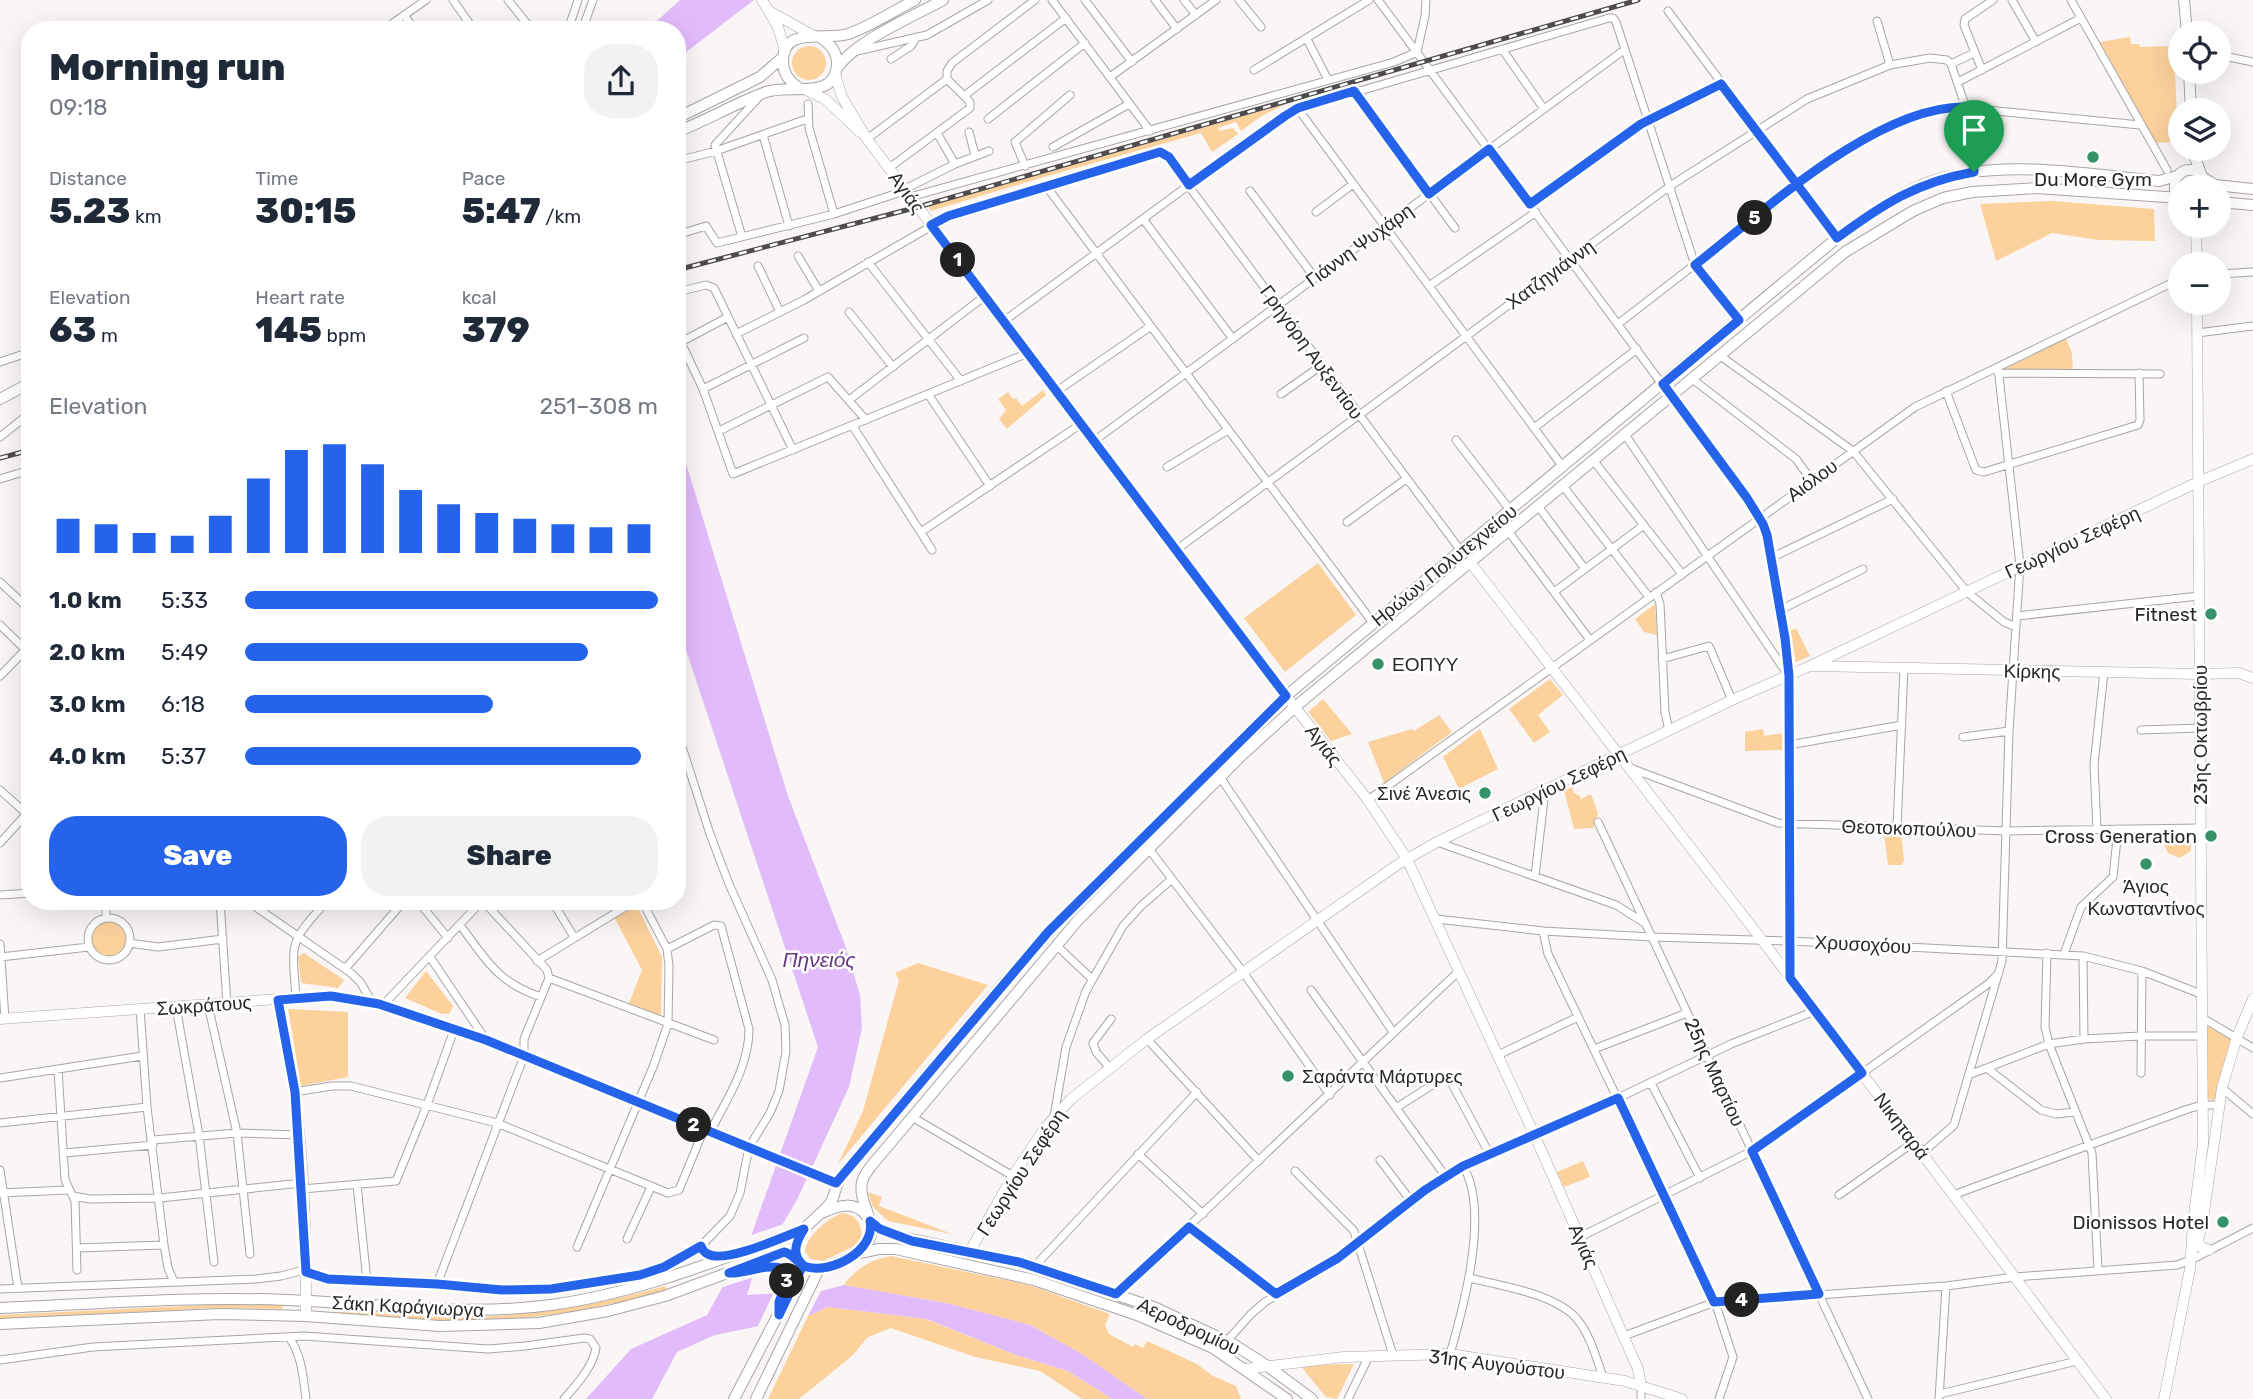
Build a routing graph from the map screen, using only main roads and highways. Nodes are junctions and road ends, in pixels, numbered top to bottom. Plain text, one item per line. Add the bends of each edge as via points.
1 (762, 0) edge
2 (915, 0) edge
3 (943, 0) edge
4 (2184, 0) edge
5 (770, 11) junction
6 (2186, 21) edge
7 (817, 37) junction
8 (784, 54) junction
9 (836, 71) junction
10 (803, 89) junction
11 (686, 114) edge
12 (686, 128) edge
13 (867, 139) junction
14 (2186, 161) edge
15 (2179, 174) junction
16 (2198, 175) edge
17 (2231, 187) edge
18 (2253, 189) edge
19 (2168, 197) edge
20 (2231, 203) edge
21 (2253, 205) edge
22 (2197, 315) edge
23 (21, 388) edge
24 (0, 399) edge
25 (2253, 459) edge
26 (2198, 482) junction
27 (1470, 562) junction
28 (1810, 666) junction
29 (2199, 674) junction
30 (2253, 680) edge
31 (2253, 689) edge
32 (1286, 696) junction
33 (1295, 707) junction
34 (1619, 755) junction
35 (1407, 859) junction
36 (2253, 999) edge
37 (278, 1000) junction
38 (2, 1019) edge
39 (836, 1183) junction
40 (862, 1190) junction
41 (818, 1215) junction
42 (869, 1219) junction
43 (799, 1231) junction
44 (701, 1246) road end
45 (2194, 1250) junction
46 (2209, 1250) road end
47 (970, 1251) junction
48 (857, 1253) junction
49 (719, 1258) junction
50 (800, 1262) junction
51 (820, 1267) junction
52 (729, 1273) junction
53 (791, 1285) junction
54 (306, 1301) junction
55 (0, 1308) edge
56 (306, 1316) junction
57 (0, 1324) edge
58 (1266, 1365) junction
59 (1245, 1369) junction
60 (1641, 1385) junction
61 (734, 1399) edge
62 (756, 1399) edge
63 (1287, 1399) edge
64 (1312, 1399) edge
65 (1682, 1399) edge
66 (2106, 1399) edge
67 (2164, 1399) edge

1 - 5 main road
2 - 7 main road via 849,33
3 - 9 main road via 850,52
4 - 6 main road
5 - 7 main road
5 - 8 main road via 782,36
7 - 8 main road via 797,38
7 - 9 main road via 834,50
8 - 10 main road via 786,75
8 - 11 main road via 761,77
9 - 10 main road via 823,87
9 - 13 main road, Αγιάς via 842,97
10 - 12 main road via 777,88
10 - 13 main road, Αγιάς via 825,99
13 - 32 main road, Αγιάς
14 - 15 main road
15 - 16 main road, Ηρώων Πολυτεχνείου via 2192,170
15 - 32 main road, Ηρώων Πολυτεχνείου via 2159,181 2039,171 1974,172 1911,190 1837,238
17 - 18 main road
19 - 27 main road, Ηρώων Πολυτεχνείου via 2028,188 1972,192 1898,218 1845,252
20 - 21 main road
22 - 26 main road, 23ης Οκτωβρίου
23 - 24 main road
25 - 26 main road, Γεωργίου Σεφέρη
26 - 28 main road, Γεωργίου Σεφέρη
26 - 29 main road, 23ης Οκτωβρίου
27 - 33 main road, Ηρώων Πολυτεχνείου
27 - 34 main road
28 - 29 main road, Κίρκης
28 - 34 main road, Γεωργίου Σεφέρη
29 - 30 main road, Κίρκης via 2239,673
29 - 45 main road, 23ης Οκτωβρίου via 2203,1144 2192,1231
30 - 31 main road
32 - 33 main road, Αγιάς
32 - 39 main road, Ηρώων Πολυτεχνείου via 1048,932
33 - 35 main road, Αγιάς via 1368,800
33 - 40 main road, Ηρώων Πολυτεχνείου via 1056,945 872,1165
34 - 35 main road, Γεωργίου Σεφέρη
34 - 66 main road, Νικηταρά
35 - 47 main road, Γεωργίου Σεφέρη via 1147,1039 1071,1099 1013,1176
35 - 60 main road, Αγιάς via 1580,1237
36 - 45 main road, 23ης Οκτωβρίου via 2222,1088
37 - 38 main road, Σωκράτους
37 - 39 main road, Σωκράτους via 331,996 371,1001 486,1040
37 - 54 main road via 295,1092
39 - 40 main road via 850,1179
39 - 41 main road, Ηρώων Πολυτεχνείου via 832,1199
40 - 42 main road
41 - 42 main road via 853,1205
41 - 43 main road
42 - 47 main road, Αεροδρομίου via 880,1229 912,1241
42 - 48 main road via 869,1240
43 - 49 main road, Σάκη Καράγιωργα
43 - 50 main road
44 - 49 main road
45 - 46 main road
45 - 67 main road, 23ης Οκτωβρίου
47 - 58 main road, Αεροδρομίου via 1156,1308
48 - 51 main road
48 - 59 main road, Αεροδρομίου via 896,1249 1034,1280 1163,1325
49 - 54 main road, Σάκη Καράγιωργα via 628,1291 536,1307 448,1311
50 - 51 main road
50 - 52 main road, Σάκη Καράγιωργα via 784,1252
50 - 53 main road
51 - 62 main road
52 - 53 main road via 776,1267
52 - 56 main road, Σάκη Καράγιωργα via 633,1306 539,1323 440,1326
53 - 61 main road
54 - 55 main road, Σάκη Καράγιωργα via 200,1299
54 - 56 main road
56 - 57 main road, Σάκη Καράγιωργα via 202,1314
58 - 59 main road, Αεροδρομίου
58 - 60 main road, 31ης Αυγούστου via 1450,1354
58 - 64 main road, Αεροδρομίου
59 - 63 main road, Αεροδρομίου
60 - 65 main road, 31ης Αυγούστου

